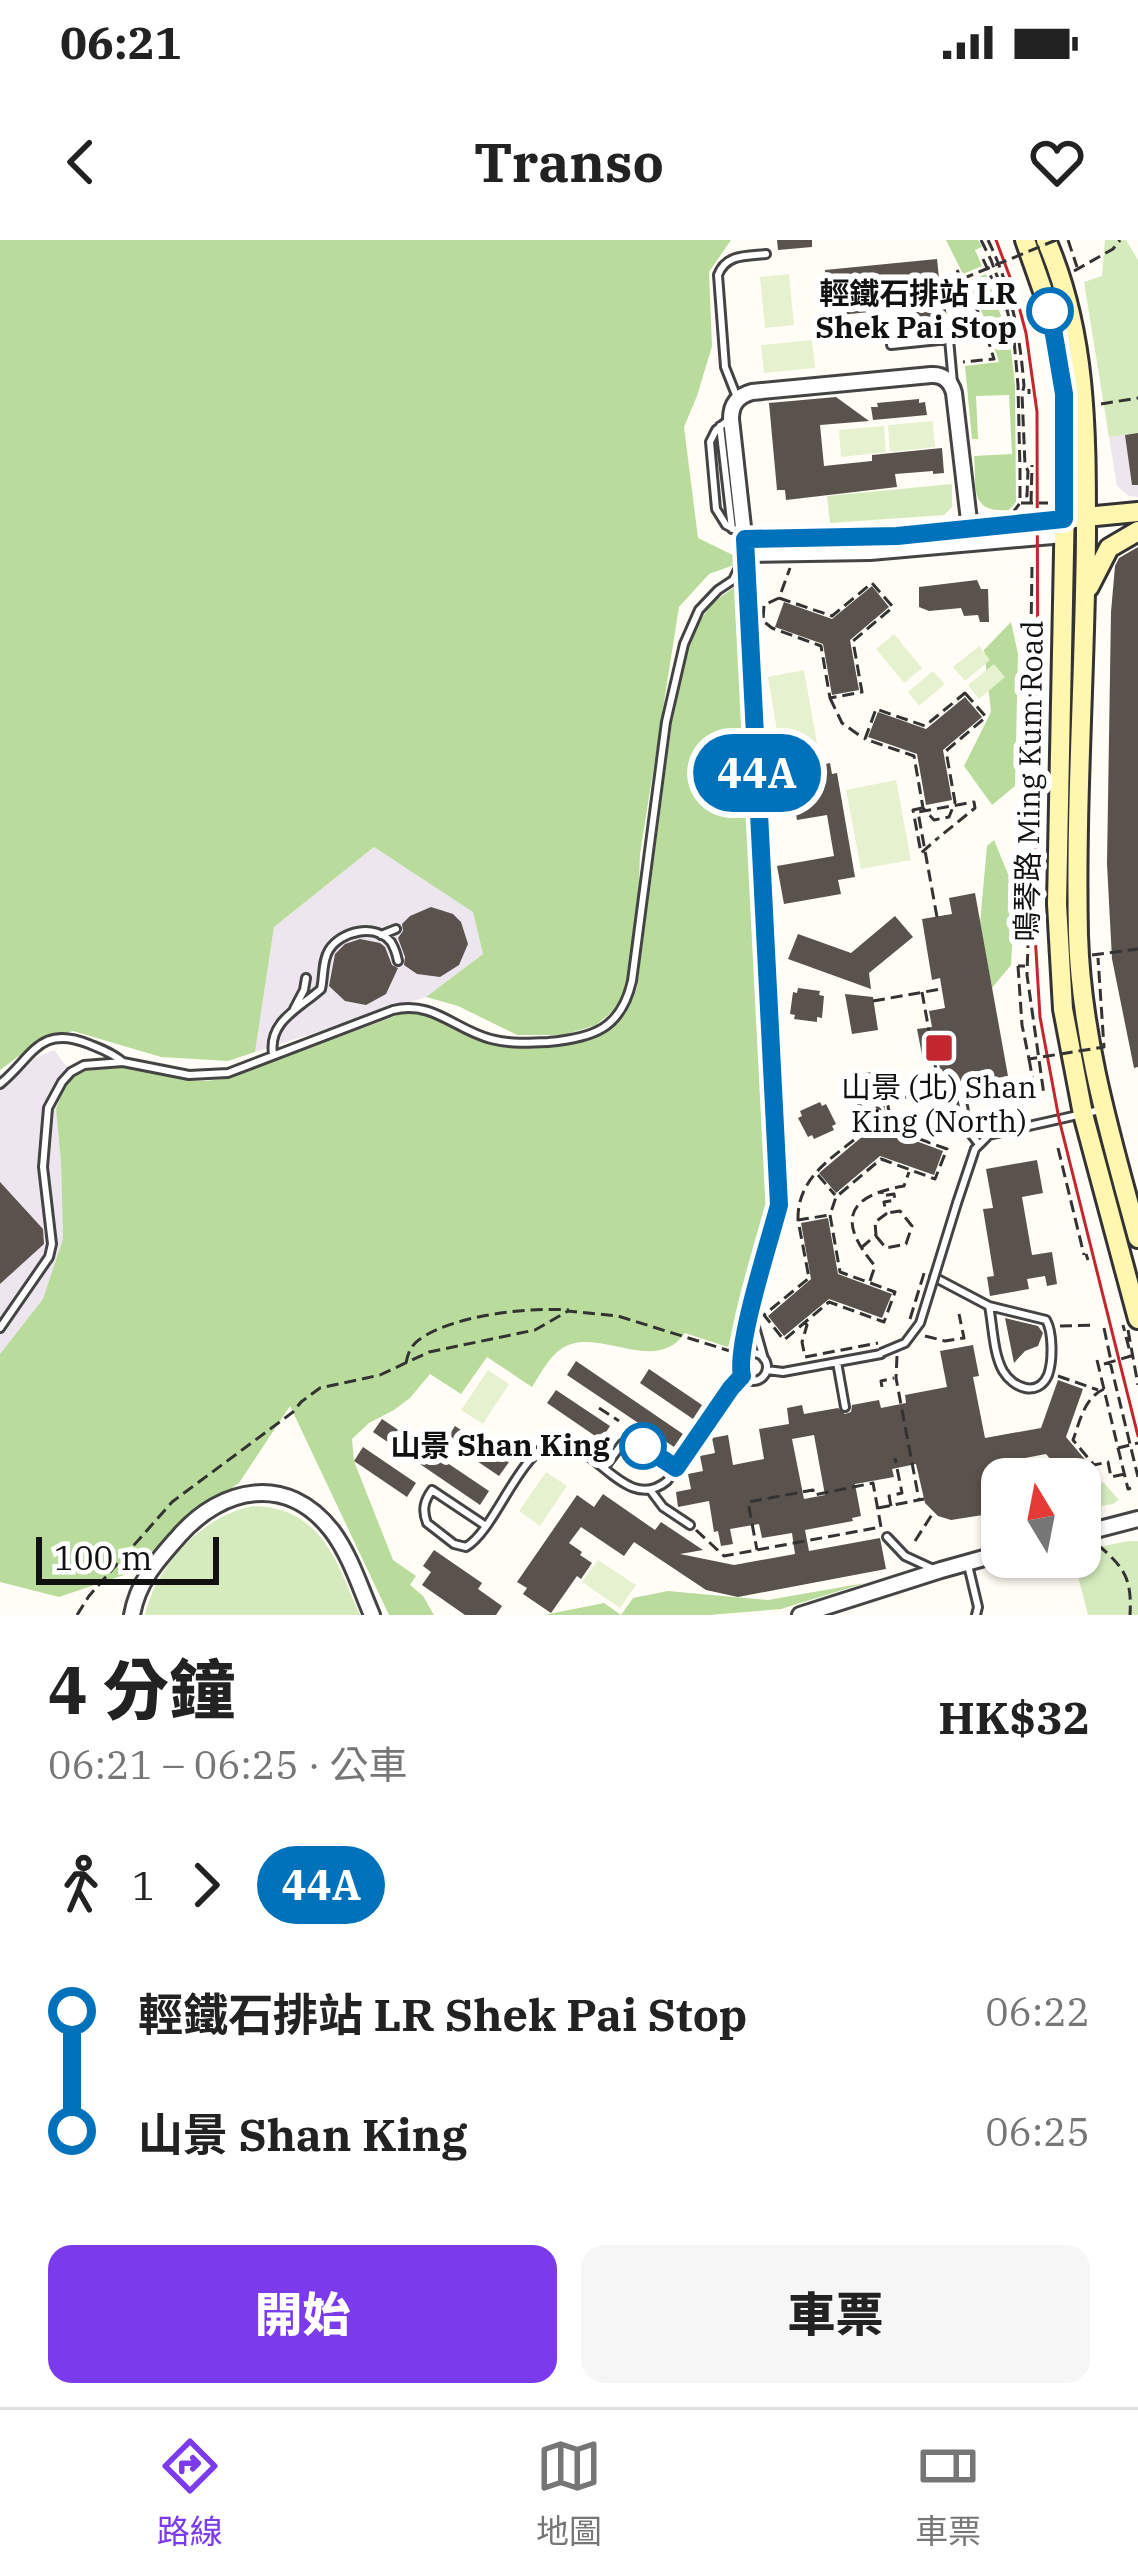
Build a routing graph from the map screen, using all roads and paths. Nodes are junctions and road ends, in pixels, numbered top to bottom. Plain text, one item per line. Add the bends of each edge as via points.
1 (981, 240) edge
2 (988, 240) edge
3 (1025, 240) edge
4 (1046, 240) edge
5 (1056, 240) edge
6 (1068, 240) edge
7 (1120, 240) edge
8 (766, 254) dead end
9 (983, 259) dead end
10 (987, 269) junction
11 (957, 270) dead end
12 (962, 279) junction
13 (1008, 309) junction
14 (891, 345) dead end
15 (961, 362) dead end
16 (954, 393) junction
17 (738, 398) junction
18 (1138, 398) edge
19 (1099, 404) dead end
20 (726, 423) junction
21 (1031, 465) dead end
22 (1020, 496) junction
23 (1052, 502) dead end
24 (1020, 503) junction
25 (1031, 503) junction
26 (1138, 512) edge
27 (1010, 513) dead end
28 (1086, 525) junction
29 (1064, 527) junction
30 (970, 529) junction
31 (1138, 530) edge
32 (742, 539) junction
33 (791, 565) dead end
34 (1032, 567) dead end
35 (1085, 596) junction
36 (779, 598) junction
37 (830, 698) junction
38 (865, 739) junction
39 (1029, 758) dead end
40 (923, 808) junction
41 (1030, 882) dead end
42 (937, 916) dead end
43 (396, 929) dead end
44 (381, 935) junction
45 (1138, 950) edge
46 (398, 961) dead end
47 (1022, 966) dead end
48 (306, 978) dead end
49 (941, 988) dead end
50 (922, 992) junction
51 (873, 1000) dead end
52 (292, 1012) junction
53 (273, 1055) junction
54 (1029, 1059) junction
55 (123, 1062) junction
56 (0, 1084) edge
57 (975, 1085) dead end
58 (940, 1091) junction
59 (1044, 1095) dead end
60 (961, 1097) dead end
61 (884, 1101) dead end
62 (1037, 1102) dead end
63 (1104, 1109) junction
64 (1083, 1114) junction
65 (979, 1143) junction
66 (1058, 1148) dead end
67 (910, 1170) junction
68 (815, 1172) junction
69 (881, 1190) junction
70 (836, 1197) junction
71 (886, 1214) junction
72 (830, 1215) junction
73 (798, 1220) junction
74 (876, 1235) junction
75 (1138, 1238) edge
76 (860, 1249) junction
77 (1086, 1256) dead end
78 (925, 1270) dead end
79 (934, 1277) junction
80 (869, 1283) junction
81 (989, 1306) junction
82 (577, 1310) junction
83 (751, 1310) junction
84 (959, 1314) dead end
85 (910, 1319) dead end
86 (805, 1323) junction
87 (1095, 1325) dead end
88 (1130, 1325) edge
89 (1058, 1326) dead end
90 (0, 1328) edge
91 (1104, 1328) dead end
92 (926, 1336) dead end
93 (880, 1343) dead end
94 (730, 1352) dead end
95 (898, 1352) dead end
96 (1131, 1356) junction
97 (764, 1359) junction
98 (742, 1360) junction
99 (1097, 1360) dead end
100 (837, 1362) junction
101 (1108, 1362) junction
102 (406, 1364) junction
103 (767, 1370) junction
104 (1056, 1375) dead end
105 (742, 1376) junction
106 (896, 1378) junction
107 (1138, 1385) edge
108 (882, 1387) dead end
109 (1101, 1390) junction
110 (845, 1407) dead end
111 (599, 1408) dead end
112 (619, 1421) dead end
113 (1138, 1443) edge
114 (1118, 1448) junction
115 (895, 1458) dead end
116 (604, 1468) junction
117 (676, 1468) junction
118 (1125, 1474) junction
119 (1138, 1477) edge
120 (1129, 1487) dead end
121 (651, 1490) junction
122 (182, 1494) junction
123 (891, 1506) junction
124 (878, 1508) junction
125 (933, 1513) dead end
126 (201, 1514) junction
127 (1138, 1519) edge
128 (690, 1525) joint
129 (486, 1526) junction
130 (1101, 1529) edge
131 (887, 1537) dead end
132 (915, 1540) dead end
133 (1101, 1548) edge
134 (757, 1550) junction
135 (981, 1559) edge
136 (968, 1562) junction
137 (941, 1570) junction
138 (77, 1615) edge
139 (132, 1615) edge
140 (372, 1615) edge
141 (800, 1615) edge
142 (976, 1615) edge
143 (1130, 1615) edge

1 - 13 path
2 - 22 path via 1020,340 1027,496
3 - 29 main road, 鳴琴路 Ming Kum Road via 1061,366
4 - 28 main road, 鳴琴路 Ming Kum Road via 1080,364
5 - 10 path, bridge
6 - 7 path via 1076,268
8 - 17 lane via 735,257 718,275 725,367
9 - 10 path, bridge
10 - 12 path, bridge
10 - 13 path
11 - 12 path, bridge
12 - 15 path via 994,359
13 - 22 path
14 - 16 lane via 949,339
16 - 17 street via 931,374
16 - 30 street
17 - 20 street
18 - 19 path
20 - 32 street
20 - 32 lane via 709,448 714,489 718,515
21 - 25 path
22 - 24 path
23 - 25 path
24 - 25 path
24 - 27 path
26 - 28 main road
28 - 29 main road
28 - 31 main road
28 - 35 main road, 鳴琴路 Ming Kum Road
29 - 30 street
29 - 32 street via 870,552
29 - 64 main road, 鳴琴路 Ming Kum Road via 1057,939
30 - 32 street
31 - 35 main road via 1109,548
32 - 53 lane via 733,580 699,610 684,644 632,982 616,1018 580,1038 519,1043 405,1007
32 - 83 lane via 779,1205
33 - 36 path
34 - 39 path
35 - 63 main road, 鳴琴路 Ming Kum Road via 1078,938
36 - 37 path via 764,605 763,621 821,646
36 - 37 path via 832,616 872,583 893,607 853,641 862,692
37 - 38 path via 842,723
38 - 40 path via 914,757
38 - 40 path via 876,709 925,727 965,693 976,705 986,717 946,751 953,813 934,820
40 - 42 path, bridge via 913,810 921,853 938,838 975,808 974,802 918,812
41 - 59 path via 1027,975
43 - 44 lane
44 - 46 lane
44 - 52 lane via 340,938 326,954 321,989
45 - 54 path, bridge via 1098,954 1104,1047
47 - 54 path, bridge
48 - 52 lane
49 - 50 path
50 - 51 path
50 - 58 path
52 - 53 lane via 272,1036
53 - 55 lane via 206,1076
54 - 62 path
55 - 56 lane via 85,1042 47,1039
55 - 90 lane via 84,1065 53,1095 43,1167 51,1250
57 - 58 path, bridge
58 - 61 path, bridge
60 - 65 lane
63 - 64 lane
63 - 75 main road, 鳴琴路 Ming Kum Road
64 - 65 lane via 994,1132
64 - 88 main road, 鳴琴路 Ming Kum Road
65 - 79 lane, bridge
66 - 77 path
67 - 68 path via 935,1179 946,1149 892,1129 881,1072 850,1078 860,1135
67 - 69 path via 904,1186
67 - 70 path via 880,1159
68 - 70 path
68 - 73 path
69 - 71 path via 894,1194 884,1202
69 - 76 path via 855,1211
70 - 72 path
71 - 74 path via 875,1222
71 - 74 path via 900,1211 912,1226 906,1244 886,1248
72 - 73 path
72 - 80 path via 840,1272
73 - 86 path via 808,1278 764,1315 784,1340
74 - 76 path
76 - 80 path via 875,1266
78 - 85 path
79 - 81 lane
79 - 100 lane, bridge via 916,1330 898,1348
80 - 86 path via 895,1292 884,1322 829,1302
81 - 81 lane via 1048,1322 1049,1372 1041,1384 1026,1389 1007,1377
82 - 94 path
82 - 102 path via 542,1328
82 - 102 path via 459,1323 420,1339
83 - 97 lane
83 - 98 lane
84 - 92 path via 964,1338
86 - 93 path via 805,1357
87 - 89 path
88 - 96 path
88 - 96 path
91 - 101 path
95 - 106 path
96 - 101 path
96 - 107 path
97 - 98 lane
97 - 103 lane
98 - 105 lane
99 - 109 path, bridge
100 - 103 lane
100 - 110 lane
101 - 119 path
102 - 122 path via 320,1388
103 - 105 lane via 754,1381
104 - 109 path
105 - 117 lane
106 - 108 path via 880,1381
106 - 123 path via 921,1500
109 - 114 path, bridge
109 - 118 path via 1073,1440 1094,1466 1108,1462 1112,1478
111 - 112 path
113 - 114 path, bridge
114 - 118 path
115 - 123 path via 902,1493 889,1496
116 - 117 lane via 622,1444 634,1442
116 - 121 lane
116 - 129 lane via 571,1445 544,1446
117 - 121 lane
118 - 120 path
121 - 128 lane
122 - 126 path
122 - 138 path
123 - 124 path
124 - 134 path via 881,1527
124 - 134 path via 873,1484 748,1502
125 - 132 path
126 - 139 street via 148,1572
126 - 140 street via 253,1494 307,1508 338,1540
127 - 130 street
128 - 134 path via 724,1556
129 - 129 lane via 472,1544 454,1544 427,1523 427,1497 432,1490
131 - 137 lane via 905,1556
133 - 143 path via 1126,1574
135 - 136 street
136 - 137 street
136 - 142 lane
137 - 141 street

